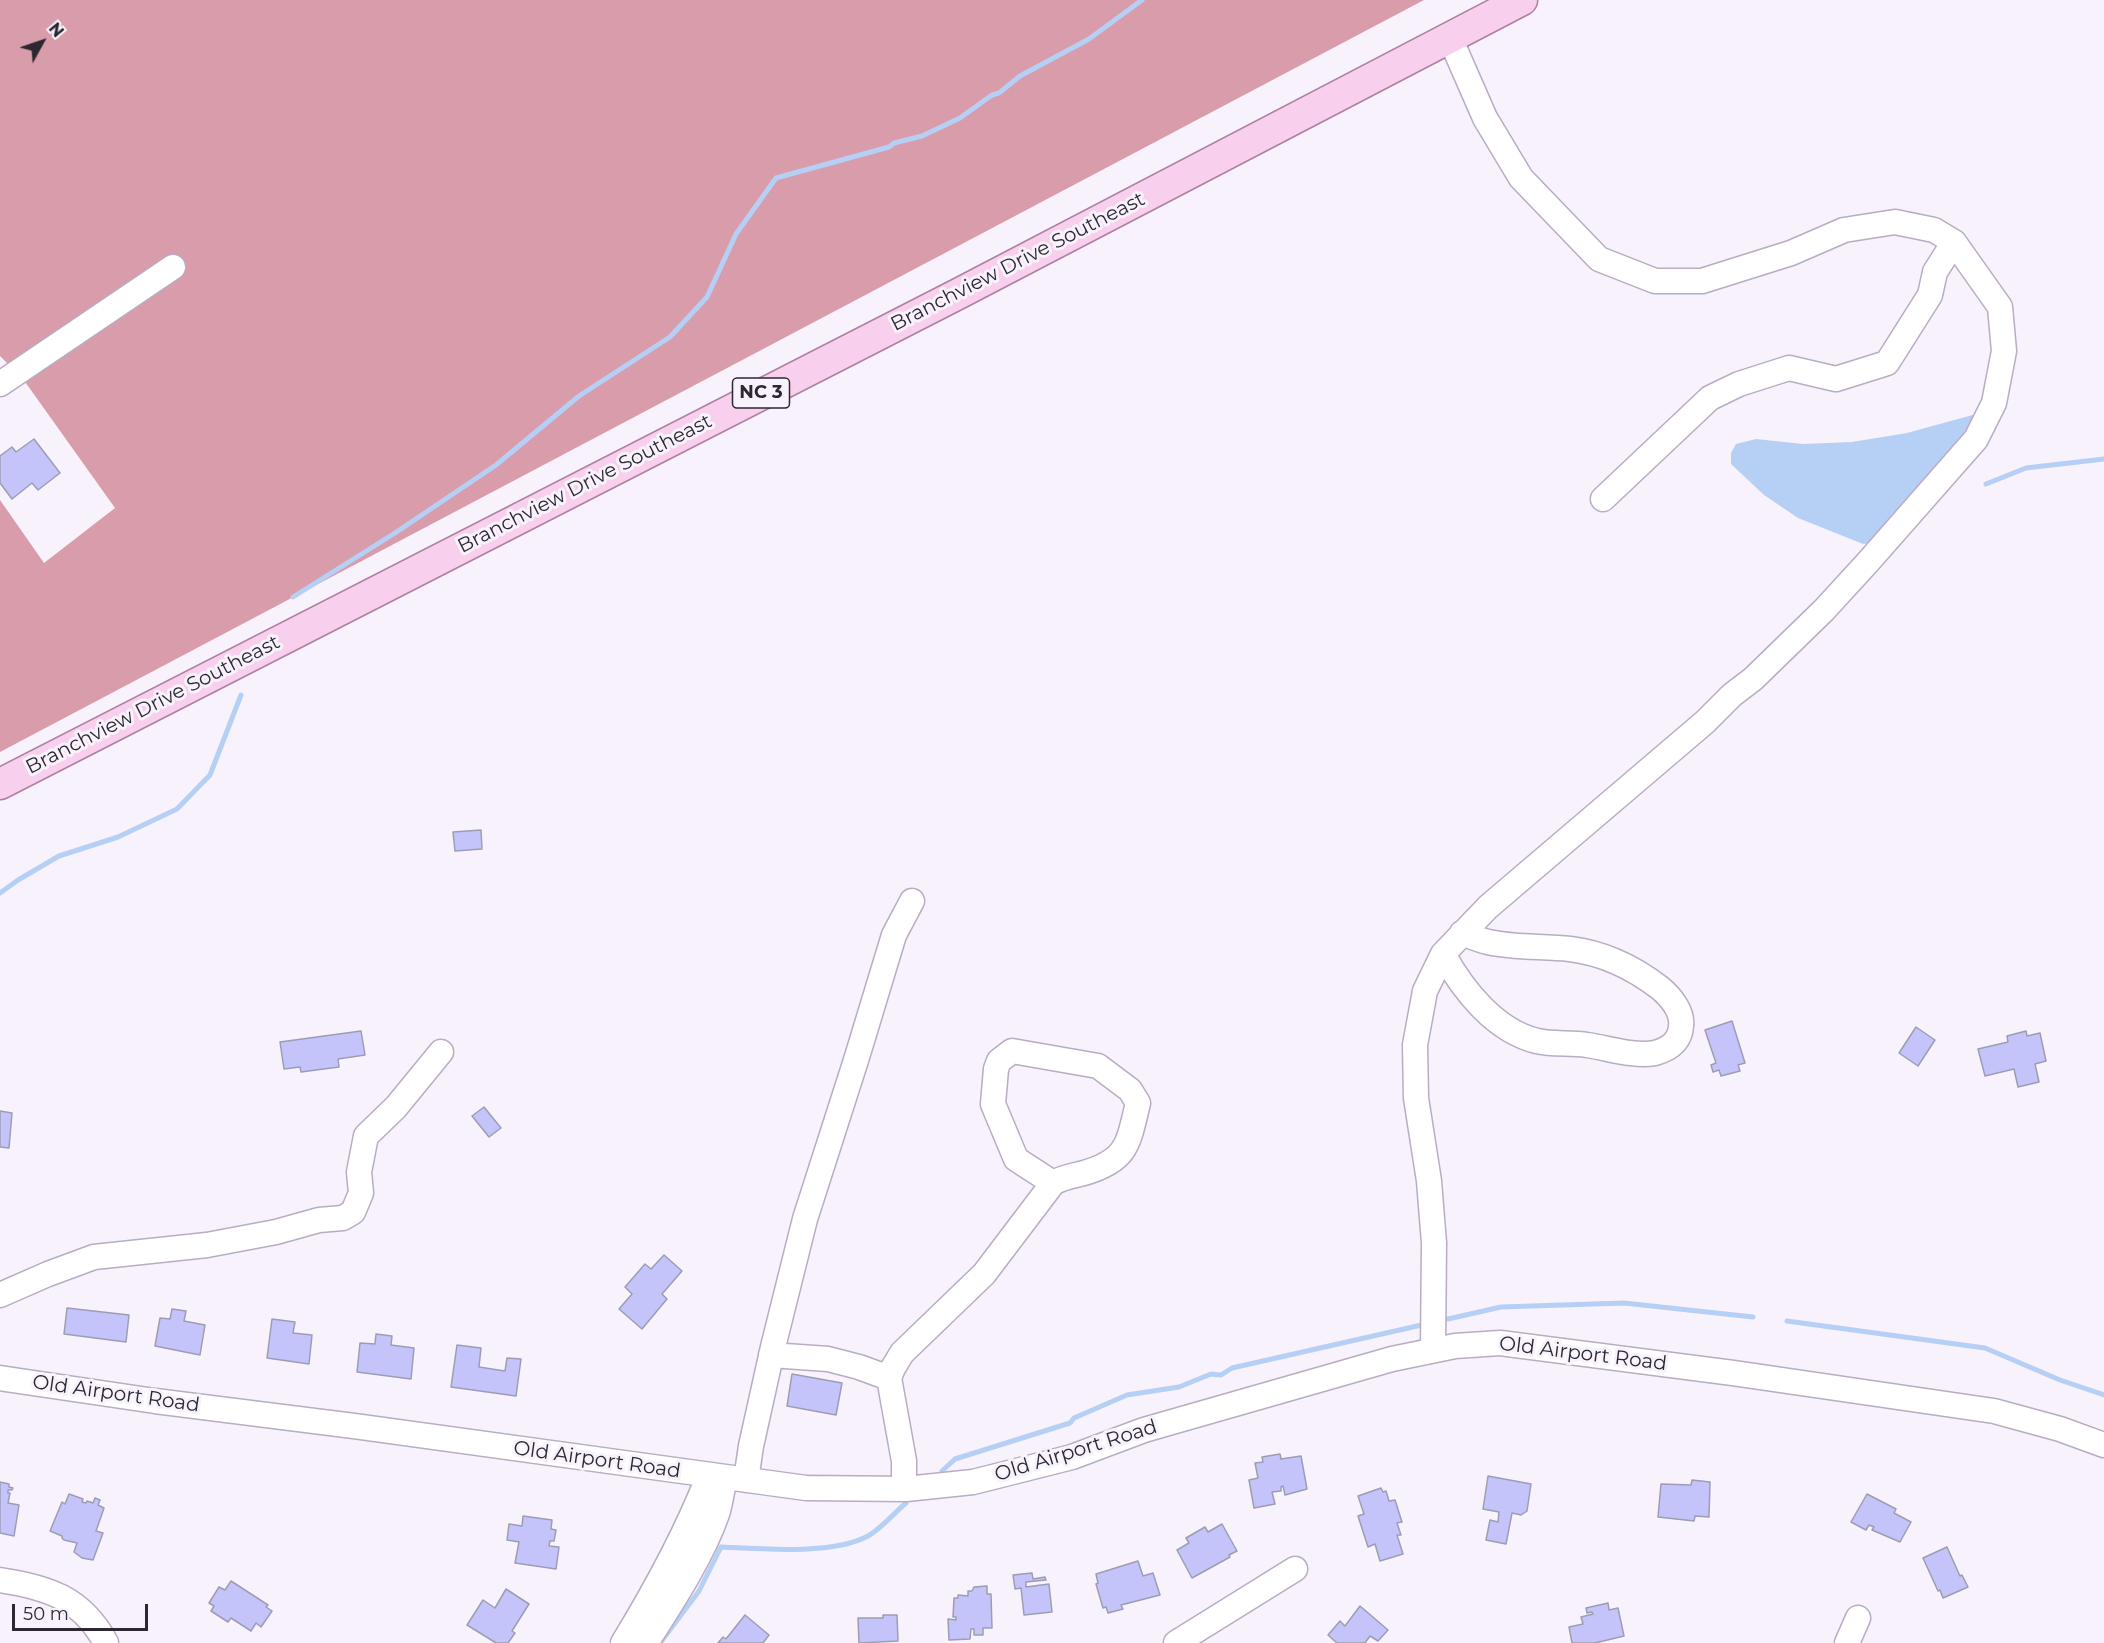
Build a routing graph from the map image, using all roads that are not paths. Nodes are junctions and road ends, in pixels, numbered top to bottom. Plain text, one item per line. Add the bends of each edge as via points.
1 (1522, 0) edge
2 (1450, 38) junction
3 (1954, 242) junction
4 (173, 267) dead end
5 (0, 384) edge
6 (1603, 499) dead end
7 (0, 784) edge
8 (912, 901) dead end
9 (1462, 933) junction
10 (1443, 954) junction
11 (441, 1052) dead end
12 (1053, 1183) junction
13 (0, 1295) edge
14 (1434, 1349) junction
15 (771, 1355) junction
16 (0, 1378) edge
17 (889, 1378) junction
18 (2104, 1445) edge
19 (727, 1478) junction
20 (904, 1488) junction
21 (1295, 1569) dead end
22 (0, 1580) edge
23 (1857, 1618) dead end
24 (106, 1643) edge
25 (623, 1643) edge
26 (646, 1643) edge
27 (1176, 1643) edge
28 (1847, 1643) edge

1 - 2 main road, Branchview Drive Southeast / NC 3
2 - 3 street via 1485,118 1521,178 1599,259 1655,281 1702,281 1791,253 1844,230 1895,222 1934,230
2 - 7 main road, Branchview Drive Southeast / NC 3
3 - 6 street via 1935,272 1930,295 1887,363 1836,379 1789,368 1710,398
3 - 9 street via 2000,307 2004,351 1994,403 1976,439 1824,610 1753,679
4 - 5 street
8 - 15 street via 894,934 805,1219
9 - 10 street
9 - 10 street via 1487,942 1571,949 1623,965 1669,995 1682,1022 1680,1035 1676,1043 1649,1054 1538,1042 1494,1019 1454,974
10 - 14 street via 1425,991 1415,1045 1416,1098 1434,1244
11 - 13 street via 396,1107 366,1136 359,1172 361,1193 353,1212 342,1218 207,1245 94,1257
12 - 12 street via 1108,1165 1115,1159 1130,1138 1138,1103 1130,1090 1098,1066 1012,1051 999,1061 996,1069 993,1104 1016,1159
12 - 17 street via 984,1274 902,1353
14 - 18 street, Old Airport Road via 1500,1343 1822,1385 1994,1411
14 - 20 street, Old Airport Road via 1144,1430 1072,1457 973,1482
15 - 17 street via 828,1359
15 - 19 street via 751,1446
16 - 19 street, Old Airport Road
17 - 20 street via 904,1461
19 - 20 street, Old Airport Road via 806,1488
19 - 25 street via 695,1511
19 - 26 street via 703,1544
21 - 27 street
22 - 24 street via 49,1590 70,1602
23 - 28 street

